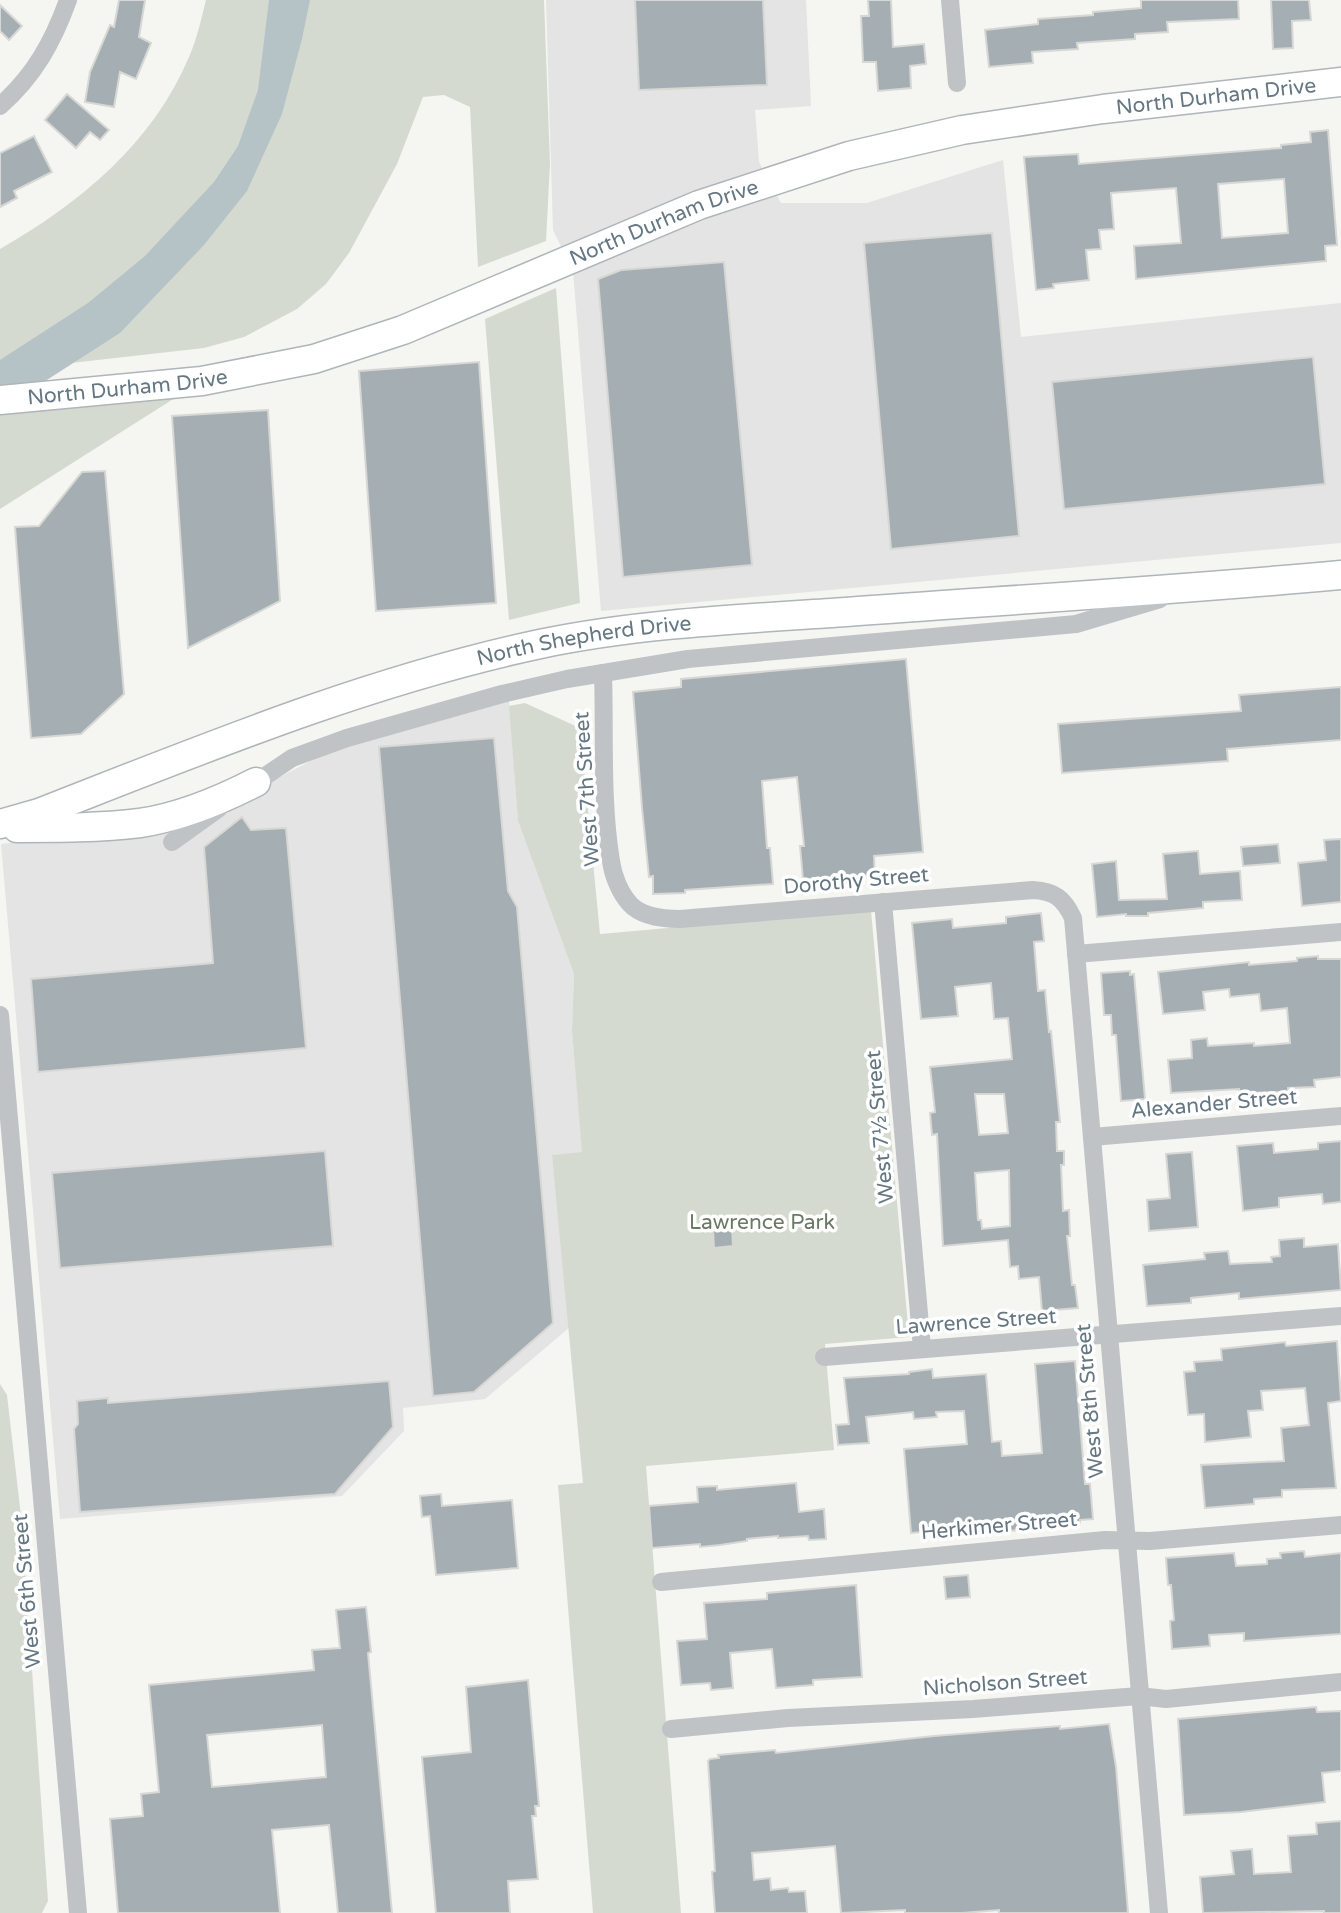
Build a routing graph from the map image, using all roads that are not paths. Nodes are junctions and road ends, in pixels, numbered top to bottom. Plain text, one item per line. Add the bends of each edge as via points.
1 (68, 0) edge
2 (950, 0) edge
3 (1341, 82) edge
4 (957, 83) dead end
5 (0, 106) edge
6 (0, 400) edge
7 (1341, 575) edge
8 (1195, 589) junction
9 (603, 673) junction
10 (256, 782) junction
11 (0, 826) edge
12 (172, 842) dead end
13 (1053, 893) joint
14 (883, 902) junction
15 (663, 919) joint
16 (1341, 932) edge
17 (1076, 954) junction
18 (0, 1015) edge
19 (1341, 1116) edge
20 (1092, 1137) junction
21 (1341, 1316) edge
22 (1107, 1335) junction
23 (922, 1349) junction
24 (824, 1357) dead end
25 (1341, 1525) edge
26 (1125, 1541) junction
27 (661, 1582) dead end
28 (1341, 1682) edge
29 (1139, 1696) junction
30 (671, 1729) dead end
31 (78, 1913) edge
32 (1159, 1913) edge

1 - 5 street via 36,69
2 - 4 street
3 - 6 main road, North Durham Drive via 962,130 849,156 699,205 403,330 314,359 202,381
7 - 8 main road, North Shepherd Drive
8 - 9 street, North Shepherd Drive via 1076,624 688,659
8 - 11 main road, North Shepherd Drive via 670,625 541,644 293,714
9 - 10 street, North Shepherd Drive via 502,694 347,738 292,758
9 - 15 street, West 7th Street via 611,862 618,887 631,906
10 - 11 main road via 181,814 141,823
10 - 12 street, North Shepherd Drive
13 - 14 street, Dorothy Street via 1033,890
13 - 17 street, West 8th Street via 1073,918
14 - 15 street, Dorothy Street
14 - 23 street, West 7½ Street
16 - 17 street
17 - 20 street, West 8th Street
18 - 31 street, West 6th Street
19 - 20 street, Alexander Street
20 - 22 street, West 8th Street
21 - 22 street, Lawrence Street
22 - 23 street, Lawrence Street
22 - 26 street, West 8th Street
23 - 24 street, Lawrence Street
25 - 26 street, Herkimer Street
26 - 27 street, Herkimer Street
26 - 29 street, West 8th Street
28 - 29 street, Nicholson Street via 1166,1699
29 - 30 street, Nicholson Street
29 - 32 street, West 8th Street

